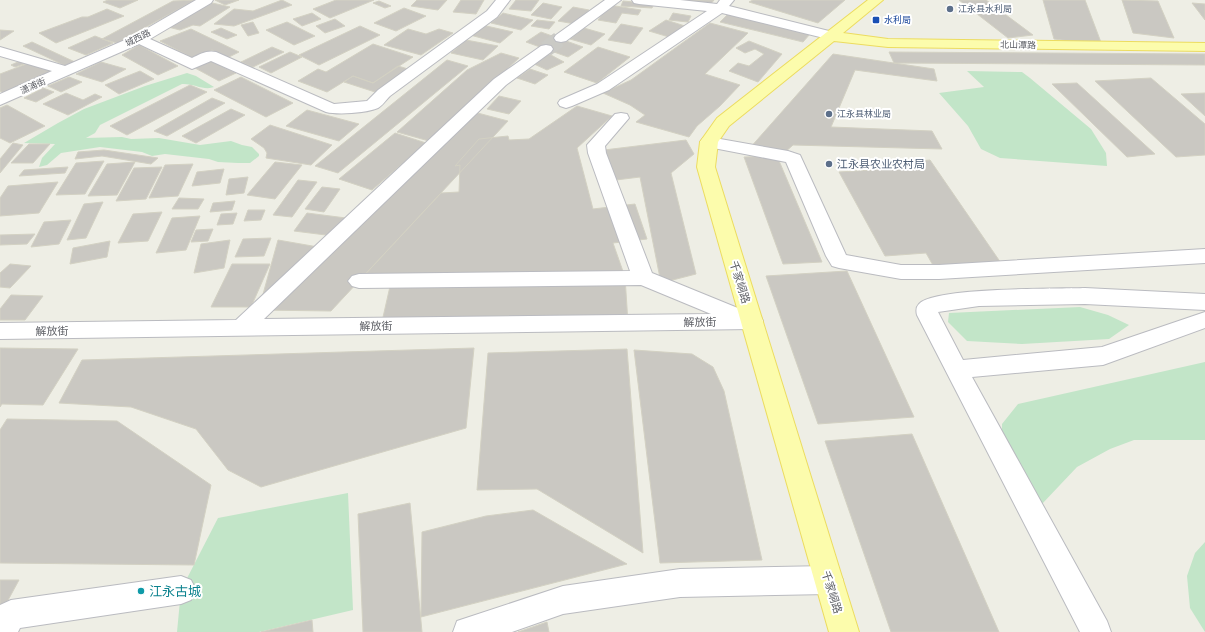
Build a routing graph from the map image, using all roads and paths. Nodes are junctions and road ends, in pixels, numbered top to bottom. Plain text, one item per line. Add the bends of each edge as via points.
1 (206, 0) edge
2 (503, 0) edge
3 (614, 0) edge
4 (639, 0) edge
5 (876, 0) edge
6 (724, 4) edge
7 (832, 36) junction
8 (561, 38) tunnel mouth
9 (139, 39) junction
10 (1205, 47) edge
11 (546, 49) tunnel mouth
12 (0, 51) edge
13 (67, 71) junction
14 (0, 100) edge
15 (566, 103) dead end
16 (621, 118) dead end
17 (709, 142) junction
18 (1205, 256) edge
19 (643, 278) junction
20 (359, 281) dead end
21 (1205, 302) edge
22 (752, 322) junction
23 (241, 328) junction
24 (1200, 328) edge
25 (0, 331) edge
26 (956, 370) junction
27 (828, 580) junction
28 (181, 590) dead end
29 (1, 632) edge
30 (468, 632) edge
31 (844, 632) edge
32 (1096, 632) edge

1 - 9 street, 城西路
2 - 9 street via 492,14 373,104 362,108 332,109 211,55 192,64
3 - 8 street
4 - 6 street
5 - 7 main road, 千家峒路
6 - 7 street
6 - 15 street via 603,87
7 - 10 main road, 北山潭路 via 888,43
7 - 17 main road, 千家峒路 via 723,122
9 - 13 street, 城西路
11 - 23 street via 500,82
12 - 13 street
13 - 14 street, 潇浦街
16 - 19 street via 596,145 597,153
17 - 18 street via 794,159 836,256 839,261 852,264 901,272 939,272
17 - 22 main road, 千家峒路 via 706,167
19 - 20 street
19 - 22 street
21 - 26 street via 1085,296 979,298 935,304 927,308 928,316
22 - 23 street, 解放街
22 - 27 main road, 千家峒路
23 - 25 street, 解放街
24 - 26 street via 1103,356
26 - 32 street
27 - 30 street via 680,584 563,600
27 - 31 main road, 千家峒路
28 - 29 street via 11,615

